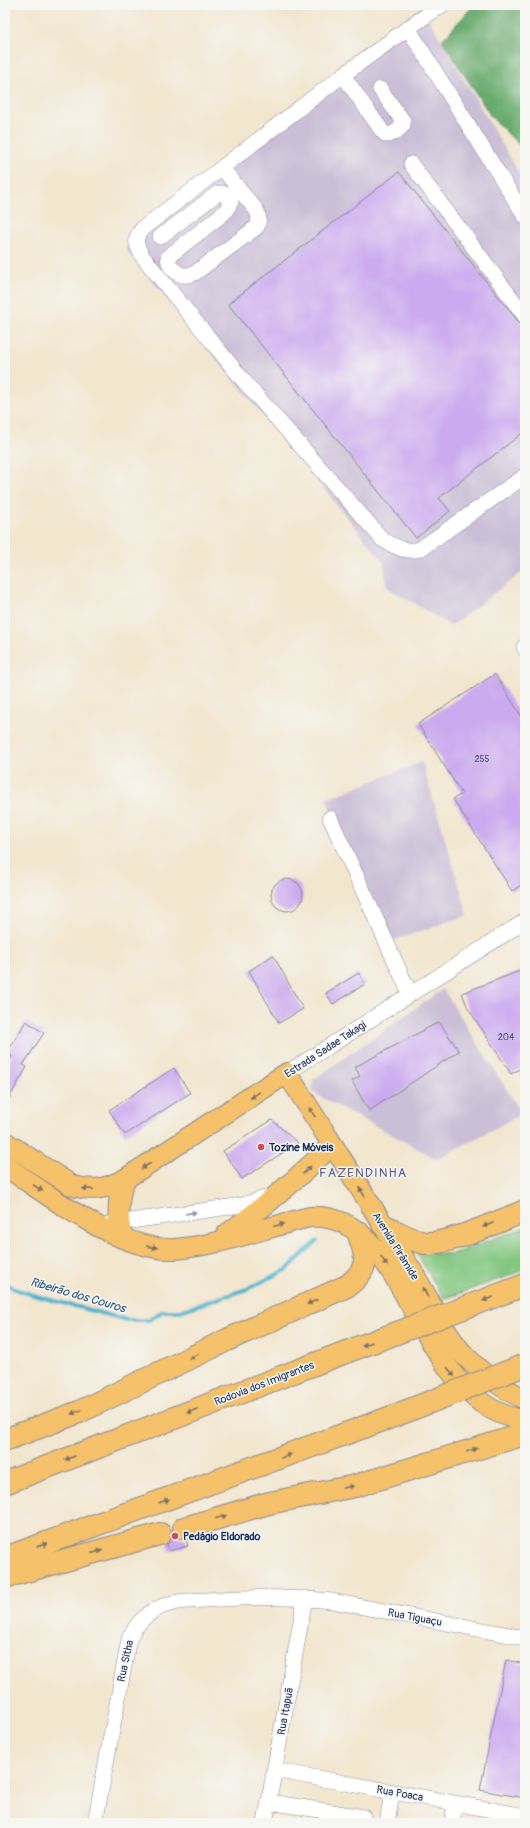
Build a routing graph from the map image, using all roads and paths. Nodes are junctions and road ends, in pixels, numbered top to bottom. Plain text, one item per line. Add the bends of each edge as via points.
1 (436, 8) edge
2 (408, 28) junction
3 (343, 75) junction
4 (380, 89) dead end
5 (411, 164) dead end
6 (222, 168) junction
7 (525, 216) edge
8 (160, 237) dead end
9 (525, 316) edge
10 (525, 476) edge
11 (330, 818) dead end
12 (525, 921) edge
13 (410, 994) junction
14 (287, 1073) junction
15 (5, 1142) edge
16 (332, 1145) junction
17 (5, 1166) edge
18 (125, 1179) junction
19 (280, 1193) junction
20 (525, 1211) edge
21 (383, 1225) junction
22 (120, 1231) junction
23 (358, 1232) junction
24 (217, 1241) junction
25 (525, 1285) edge
26 (525, 1365) edge
27 (525, 1399) edge
28 (525, 1420) edge
29 (525, 1434) edge
30 (5, 1440) edge
31 (5, 1483) edge
32 (184, 1528) dead end
33 (160, 1534) dead end
34 (5, 1558) edge
35 (5, 1577) edge
36 (305, 1598) junction
37 (525, 1638) edge
38 (274, 1770) junction
39 (392, 1792) junction
40 (269, 1802) junction
41 (455, 1804) junction
42 (525, 1816) edge
43 (362, 1820) edge
44 (95, 1823) edge
45 (265, 1823) edge
46 (386, 1823) edge
47 (452, 1823) edge

1 - 2 street
2 - 3 street
2 - 7 street
3 - 4 street via 382,131 390,135 403,125
3 - 6 street
5 - 9 street
6 - 8 street via 257,211 257,228 188,276 182,276 176,271 168,257 225,212 231,202 223,193 218,193
6 - 10 street via 142,228 136,242 138,249 243,380 383,540 399,549 420,549
11 - 13 street
12 - 13 street, Estrada Sadae Takagi
13 - 14 street, Estrada Sadae Takagi
16 -> 14 main road, Avenida Pirâmide
14 -> 18 main road, Estrada Sadae Takagi
18 -> 15 main road, Estrada Sadae Takagi via 104,1188 83,1189 71,1185
19 -> 16 main road
21 -> 16 main road, Avenida Pirâmide
17 -> 22 main road, Avenida Pirâmide via 97,1226
18 - 22 main road via 120,1194
22 -> 19 street via 243,1206
19 - 24 main road
20 -> 21 highway via 449,1240 433,1243 418,1241
27 -> 21 main road, Avenida Pirâmide via 492,1381 454,1343
22 -> 24 main road, Avenida Pirâmide via 147,1246 166,1249
24 -> 23 main road, Avenida Pirâmide via 321,1216
23 -> 28 main road, Avenida Pirâmide via 369,1241 387,1265 431,1344 461,1384 497,1411
23 -> 30 highway via 365,1253 365,1264 357,1278 347,1286 227,1340 79,1412
25 -> 31 highway, Rodovia dos Imigrantes, bridge
34 -> 26 highway, bridge via 394,1416
32 -> 29 highway via 269,1503 355,1486
35 -> 33 highway
36 - 37 street, Rua Tiguaçu
36 - 38 street, Rua Itapuã
36 - 44 street, Rua Sitha via 243,1597 178,1602 145,1616 135,1626 129,1639
38 - 39 street, Rua Poaca
38 - 40 street, Rua Itapuã
39 - 41 street, Rua Poaca
39 - 46 street
40 - 43 street
40 - 45 street, Rua Itapuã
41 - 42 street, Rua Poaca
41 - 47 street

